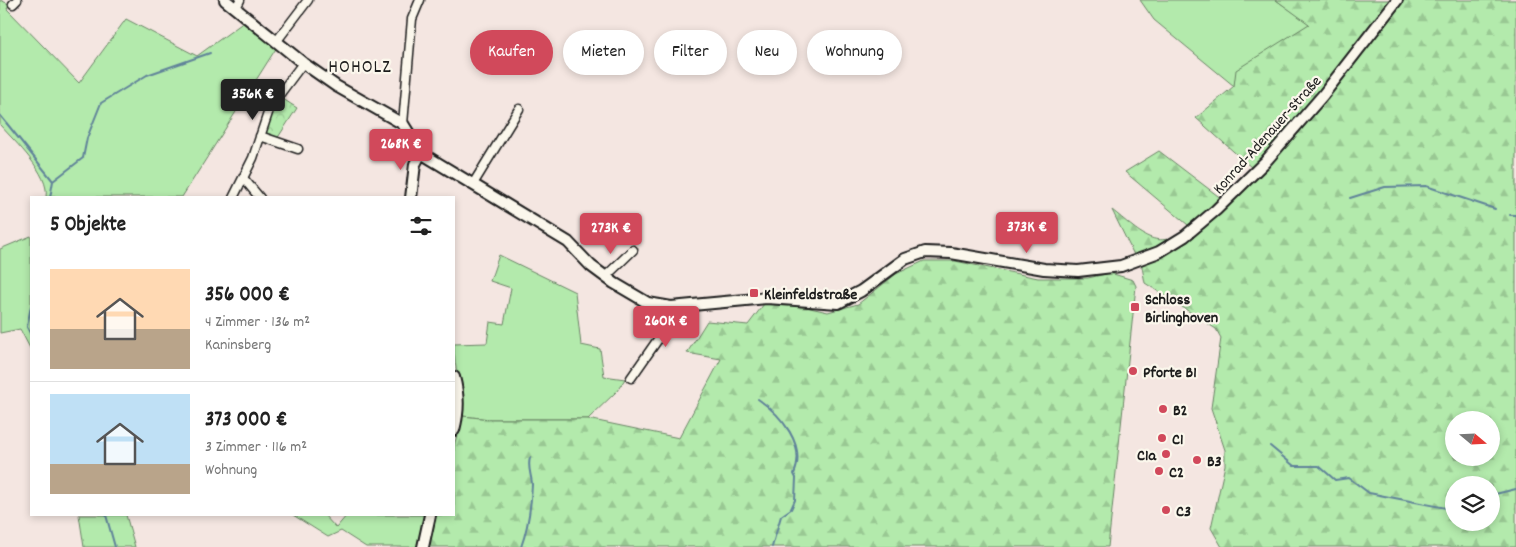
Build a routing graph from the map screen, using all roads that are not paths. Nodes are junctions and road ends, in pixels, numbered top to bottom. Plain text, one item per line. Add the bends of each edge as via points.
1 (225, 0) edge
2 (308, 0) edge
3 (420, 0) edge
4 (1397, 0) edge
5 (238, 4) edge
6 (276, 42) junction
7 (303, 63) junction
8 (518, 109) dead end
9 (402, 124) junction
10 (260, 136) junction
11 (298, 149) dead end
12 (421, 153) junction
13 (244, 179) junction
14 (473, 184) junction
15 (234, 196) edge
16 (258, 196) edge
17 (412, 196) edge
18 (633, 250) dead end
19 (605, 276) junction
20 (671, 307) junction
21 (631, 378) dead end
22 (455, 380) edge
23 (455, 426) edge
24 (430, 516) edge
25 (423, 547) edge

1 - 5 street
2 - 6 street
3 - 9 street via 412,19
4 - 20 street, Konrad-Adenauer-Straße via 1323,95 1265,162 1216,210 1160,252 1134,262 1096,270 1058,270 946,252 925,252 905,259 843,302 831,304 785,297
5 - 6 street
6 - 7 street
7 - 9 street
7 - 10 street via 270,107
8 - 14 street
9 - 12 street
10 - 11 street
10 - 13 street
12 - 14 street, Konrad-Adenauer-Straße
12 - 17 street via 415,164
13 - 15 street
13 - 16 street
14 - 19 street, Konrad-Adenauer-Straße via 568,242
18 - 19 street
19 - 20 street, Konrad-Adenauer-Straße via 648,303
20 - 21 street via 670,322
22 - 23 street via 459,408
24 - 25 street

